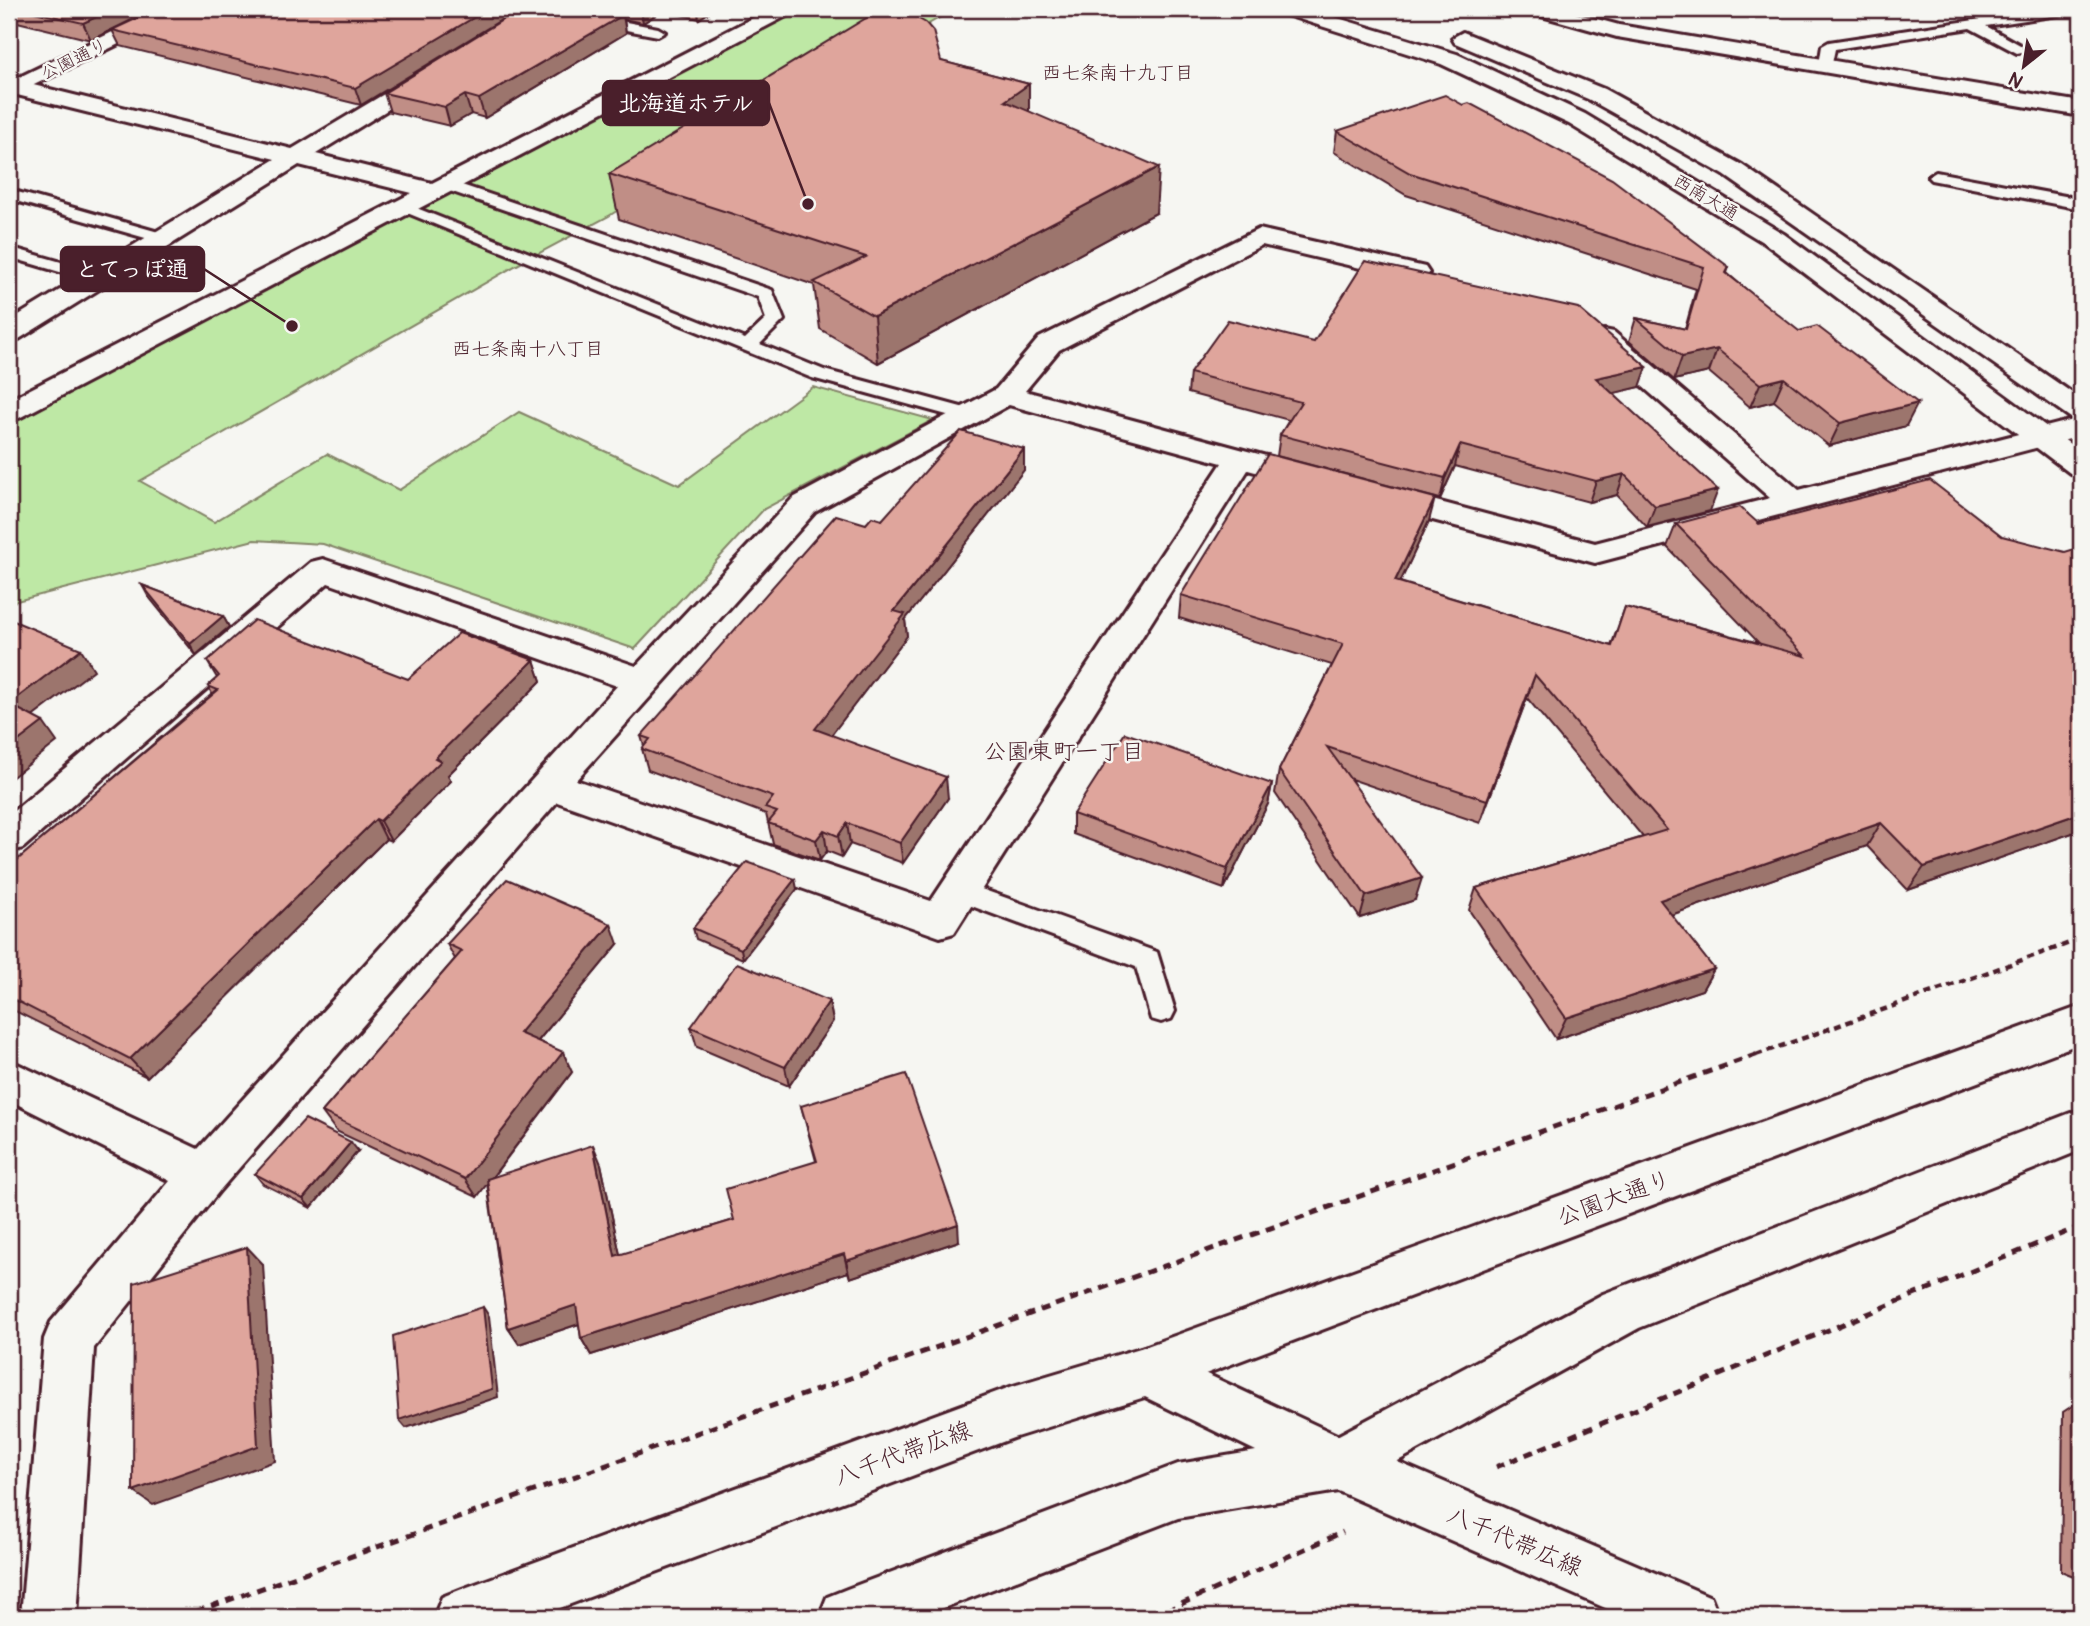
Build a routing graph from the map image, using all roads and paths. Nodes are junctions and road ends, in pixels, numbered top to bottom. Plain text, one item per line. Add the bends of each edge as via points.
1 (176, 9) edge
2 (785, 9) edge
3 (1287, 9) edge
4 (1538, 9) edge
5 (2071, 9) edge
6 (577, 17) edge
7 (1972, 24) junction
8 (1439, 30) dead end
9 (658, 32) dead end
10 (2017, 49) dead end
11 (456, 59) edge
12 (1826, 65) junction
13 (11, 88) edge
14 (2081, 109) edge
15 (294, 157) junction
16 (1936, 177) dead end
17 (441, 188) junction
18 (9, 199) edge
19 (2081, 204) edge
20 (403, 208) junction
21 (163, 238) junction
22 (9, 252) edge
23 (97, 278) junction
24 (1448, 280) edge
25 (1579, 317) edge
26 (9, 333) edge
27 (748, 346) junction
28 (1006, 395) junction
29 (2081, 411) edge
30 (9, 412) edge
31 (969, 415) junction
32 (2081, 427) edge
33 (2041, 436) junction
34 (1240, 459) junction
35 (2081, 467) edge
36 (1793, 501) junction
37 (642, 681) junction
38 (552, 786) junction
39 (9, 837) edge
40 (960, 891) junction
41 (2081, 939) edge
42 (1161, 1011) dead end
43 (2081, 1024) edge
44 (9, 1079) edge
45 (2081, 1129) edge
46 (204, 1175) junction
47 (2081, 1226) edge
48 (1147, 1371) junction
49 (1339, 1464) junction
50 (1418, 1499) junction
51 (49, 1617) edge
52 (181, 1617) edge
53 (462, 1617) edge
54 (847, 1617) edge
55 (1152, 1617) edge
56 (1690, 1617) edge

1 - 13 street, 公園通り
2 - 17 street
3 - 33 street, 西南大通 via 1449,59 1577,119 1775,239
4 - 12 street via 1617,31
5 - 7 lane
6 - 9 lane
7 - 10 lane
7 - 12 lane via 1829,46
8 - 29 street, 西南大通 via 1596,94 1733,170
11 - 15 street
12 - 14 street
13 - 15 street
15 - 17 street
15 - 21 street
16 - 19 lane
17 - 20 street
17 - 27 lane via 766,294 775,320
18 - 21 lane via 14,196
20 - 27 lane
20 - 30 street
21 - 23 street
22 - 23 lane
23 - 26 street
24 - 28 street via 1259,237 1049,344
25 - 36 street
27 - 31 lane via 818,374
28 - 31 street
28 - 34 street
31 - 37 street via 804,505
32 - 33 street
33 - 35 street, 西南大通
33 - 36 street
34 - 36 street via 1595,552
34 - 40 street
37 - 38 street
37 - 39 street via 323,570
38 - 40 street via 940,921
38 - 46 street
40 - 42 lane via 1148,960
41 - 52 path
43 - 48 street, 公園大通り
44 - 46 street
45 - 49 street via 1621,1311
46 - 51 street via 69,1339
47 - 50 path
48 - 49 street, 八千代帯広線
48 - 53 street, 八千代帯広線 via 1013,1412
49 - 50 street, 八千代帯広線
49 - 54 street via 1178,1492
50 - 55 path
50 - 56 street, 八千代帯広線

